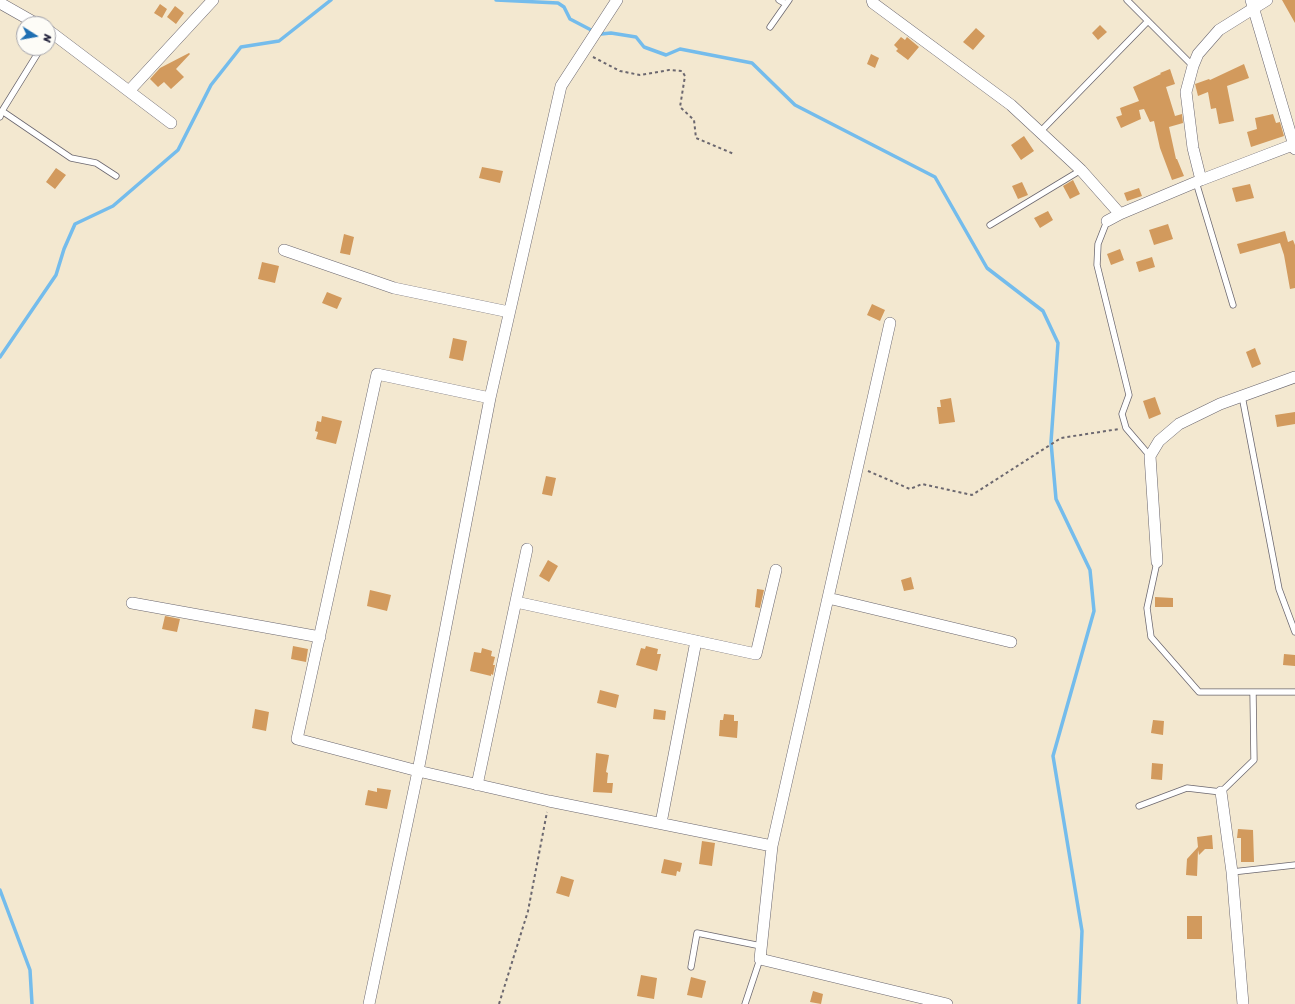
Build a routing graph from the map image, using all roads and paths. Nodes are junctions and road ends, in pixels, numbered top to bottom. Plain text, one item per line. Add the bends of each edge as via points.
1 (213, 0) edge
2 (617, 0) edge
3 (779, 0) edge
4 (872, 0) edge
5 (1127, 0) edge
6 (1267, 0) edge
7 (787, 2) edge
8 (0, 3) edge
9 (1253, 4) edge
10 (23, 16) edge
11 (1148, 21) junction
12 (770, 27) dead end
13 (56, 38) edge
14 (583, 52) junction
15 (36, 56) edge
16 (1193, 66) junction
17 (129, 91) junction
18 (2, 111) junction
19 (0, 117) edge
20 (171, 124) dead end
21 (1040, 132) junction
22 (1295, 146) edge
23 (734, 154) dead end
24 (1081, 170) junction
25 (116, 176) dead end
26 (1198, 181) junction
27 (1120, 214) junction
28 (1107, 221) joint
29 (990, 225) dead end
30 (284, 250) dead end
31 (1233, 306) dead end
32 (509, 312) junction
33 (890, 323) dead end
34 (1295, 377) edge
35 (1242, 396) junction
36 (490, 398) junction
37 (1126, 428) junction
38 (1150, 456) junction
39 (858, 466) junction
40 (527, 549) dead end
41 (1157, 562) joint
42 (776, 570) dead end
43 (828, 598) junction
44 (516, 602) junction
45 (132, 603) dead end
46 (1295, 632) edge
47 (320, 637) junction
48 (696, 641) junction
49 (1011, 642) dead end
50 (1295, 692) edge
51 (1253, 693) junction
52 (418, 771) junction
53 (477, 785) junction
54 (1221, 792) junction
55 (549, 801) junction
56 (1139, 806) dead end
57 (661, 823) junction
58 (772, 846) junction
59 (1295, 865) edge
60 (1232, 872) junction
61 (761, 946) junction
62 (760, 959) junction
63 (691, 967) dead end
64 (369, 1004) edge
65 (499, 1004) edge
66 (745, 1004) edge
67 (947, 1004) edge
68 (1243, 1004) edge

1 - 17 street
2 - 14 street
3 - 7 lane
4 - 21 street via 1011,105
5 - 11 lane
6 - 9 street
7 - 12 lane
8 - 10 street
9 - 16 street via 1219,30 1198,54
9 - 22 street
11 - 16 lane
11 - 21 lane
13 - 17 street
14 - 23 path via 620,71 640,75 670,70 682,71 685,76 680,107 694,120 696,138
14 - 32 street via 561,86
15 - 18 lane
16 - 26 street via 1186,92
17 - 20 street
18 - 19 lane
18 - 25 lane via 72,158 96,163
21 - 24 street
22 - 26 street
24 - 27 street
24 - 29 lane
26 - 27 street
26 - 31 lane
27 - 28 street
28 - 37 lane via 1098,244 1097,265 1129,395 1122,414
30 - 32 street via 394,288
32 - 36 street
33 - 39 street
34 - 35 street
35 - 38 street via 1179,424 1159,441
35 - 46 lane via 1279,589
36 - 47 street via 377,374
36 - 52 street
37 - 38 lane
37 - 39 path via 1061,438 972,495 922,484 910,489
38 - 41 street
39 - 43 street
40 - 44 street
41 - 51 lane via 1147,608 1151,637 1199,692
42 - 48 street via 756,654
43 - 49 street
43 - 58 street
44 - 48 street
44 - 53 street
45 - 47 street
47 - 52 street via 297,739
48 - 57 street
50 - 51 lane
51 - 54 lane via 1254,760
52 - 53 street
52 - 64 street
53 - 55 street
54 - 56 lane via 1187,788
54 - 60 street
55 - 57 street
55 - 65 path via 528,912
57 - 58 street
58 - 61 street
59 - 60 lane
60 - 68 street
61 - 62 street
61 - 63 lane via 697,933
62 - 66 lane
62 - 67 street

